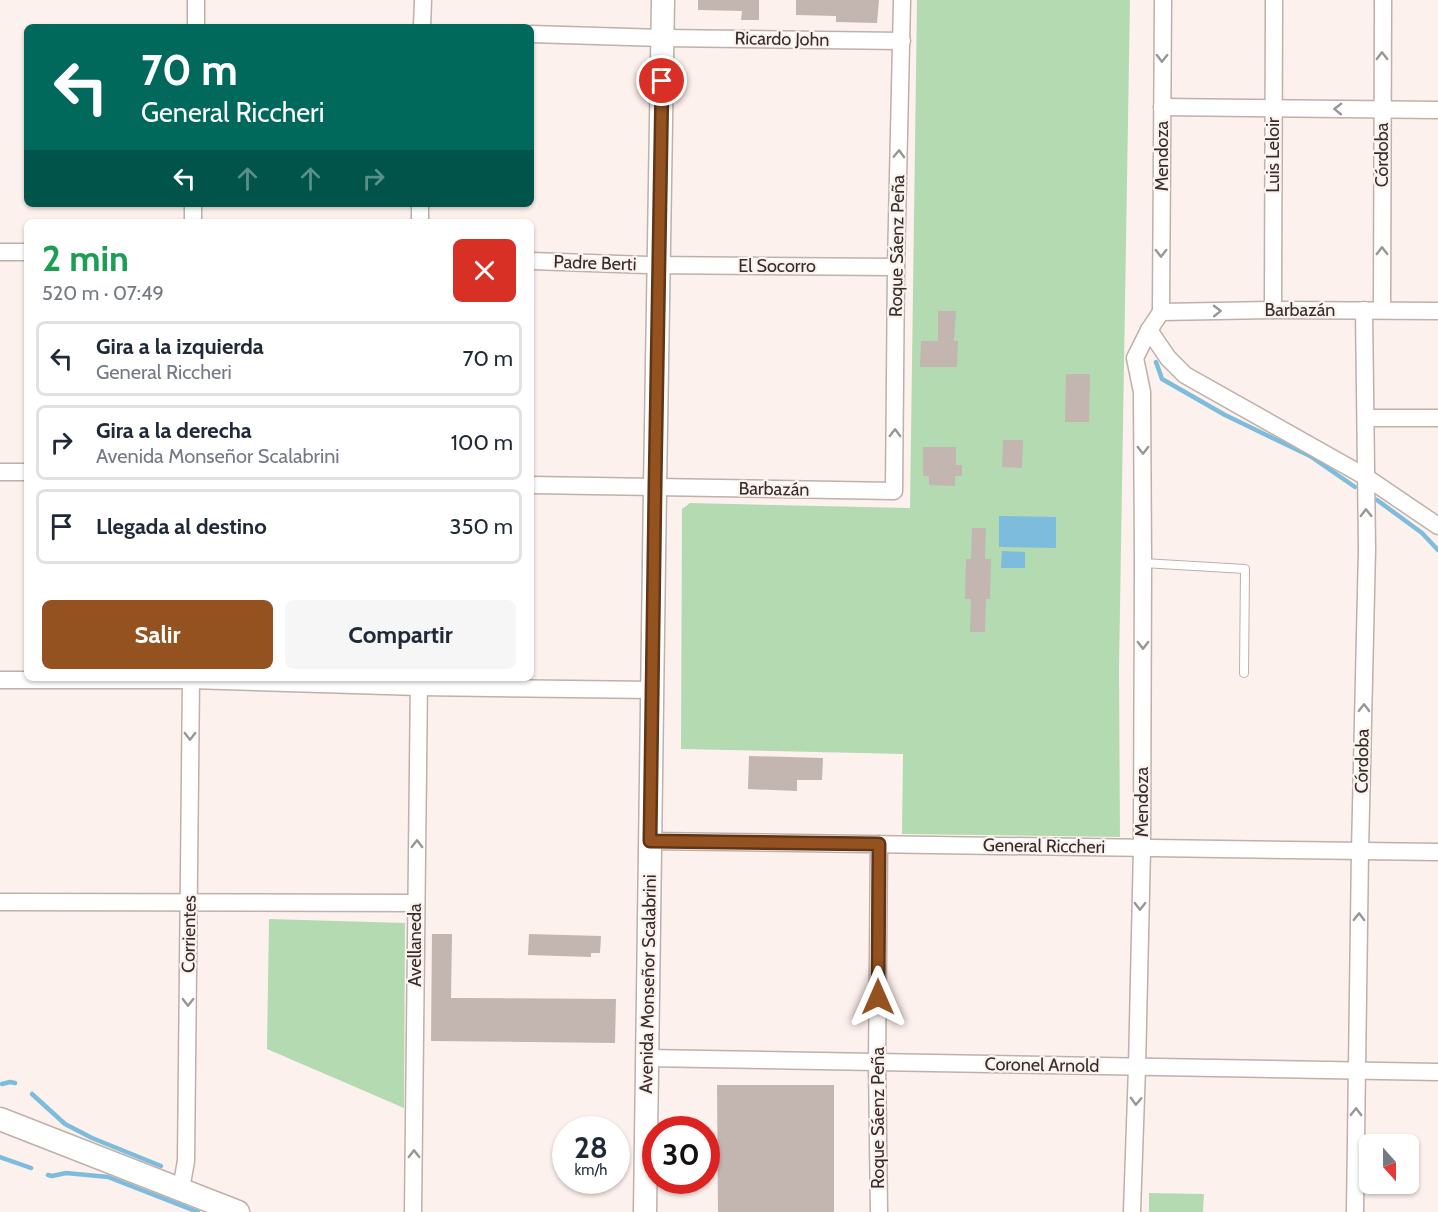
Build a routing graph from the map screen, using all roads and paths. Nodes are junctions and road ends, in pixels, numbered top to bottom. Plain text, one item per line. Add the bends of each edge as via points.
1 (196, 0) edge
2 (423, 0) edge
3 (663, 0) edge
4 (902, 0) edge
5 (1163, 0) edge
6 (1274, 0) edge
7 (1383, 0) edge
8 (196, 24) edge
9 (422, 24) edge
10 (534, 34) edge
11 (663, 38) junction
12 (902, 41) junction
13 (1162, 107) junction
14 (1273, 108) junction
15 (1382, 110) junction
16 (1438, 110) edge
17 (0, 252) edge
18 (24, 252) edge
19 (534, 261) edge
20 (659, 265) junction
21 (896, 267) junction
22 (1273, 310) junction
23 (1364, 310) junction
24 (1382, 310) junction
25 (1438, 311) edge
26 (1161, 312) junction
27 (1149, 330) junction
28 (1366, 418) junction
29 (1438, 418) edge
30 (0, 472) edge
31 (24, 472) edge
32 (1366, 477) junction
33 (534, 485) edge
34 (655, 487) junction
35 (894, 491) joint
36 (1438, 526) edge
37 (1143, 563) junction
38 (1244, 673) dead end
39 (0, 680) edge
40 (24, 680) edge
41 (190, 681) edge
42 (343, 681) edge
43 (419, 682) edge
44 (652, 690) junction
45 (650, 841) junction
46 (879, 844) junction
47 (1142, 848) junction
48 (1360, 851) junction
49 (1438, 852) edge
50 (0, 902) edge
51 (190, 902) junction
52 (416, 903) junction
53 (646, 1058) junction
54 (877, 1062) junction
55 (1137, 1067) junction
56 (1357, 1071) junction
57 (1438, 1072) edge
58 (0, 1118) edge
59 (180, 1189) junction
60 (238, 1212) edge
61 (413, 1212) edge
62 (645, 1212) edge
63 (879, 1212) edge
64 (1132, 1212) edge
65 (1355, 1212) edge

1 - 8 street
2 - 9 street
3 - 11 main road, Avenida Monseñor Scalabrini
4 - 12 street, Roque Sáenz Peña
5 -> 13 street, Mendoza
6 - 14 street, Luis Leloir
15 -> 7 street, Córdoba
10 - 11 street, Ricardo John
11 - 12 street, Ricardo John
11 - 20 main road, Avenida Monseñor Scalabrini
21 -> 12 street, Roque Sáenz Peña
13 - 14 street
13 -> 26 street, Mendoza
15 -> 14 street
14 - 22 street, Luis Leloir
15 - 16 street
24 -> 15 street, Córdoba
17 - 18 street
19 - 20 street, Padre Berti
20 - 21 street, El Socorro
20 - 34 main road, Avenida Monseñor Scalabrini
35 -> 21 street, Roque Sáenz Peña
22 - 23 street, Barbazán
26 -> 22 street, Barbazán
23 - 24 street, Barbazán
23 - 28 street, Córdoba
24 - 25 street, Barbazán
26 - 27 street, Mendoza
27 - 32 street via 1185,375
27 -> 37 street, Mendoza via 1135,358 1142,392
28 - 29 street
28 - 32 street, Córdoba
30 - 31 street
32 - 36 street
48 -> 32 street, Córdoba
33 - 34 street, Barbazán
34 - 35 street, Barbazán
34 - 44 main road, Avenida Monseñor Scalabrini
37 - 38 lane via 1245,569
37 -> 47 street, Mendoza
39 - 40 street
41 -> 51 street, Corrientes
42 - 43 street
43 - 44 street
52 -> 43 street, Avellaneda
44 - 45 main road, Avenida Monseñor Scalabrini
45 - 46 street, General Riccheri
45 - 53 main road, Avenida Monseñor Scalabrini
46 - 47 street, General Riccheri
46 - 54 street, Roque Sáenz Peña
47 - 48 street, General Riccheri
47 -> 55 street, Mendoza
48 - 49 street, General Riccheri
56 -> 48 street, Córdoba
50 - 51 street
51 - 52 street
51 -> 59 street, Corrientes via 186,1161
61 -> 52 street, Avellaneda
53 - 54 street, Coronel Arnold
53 - 62 main road, Avenida Monseñor Scalabrini
54 - 55 street, Coronel Arnold
54 - 63 street, Roque Sáenz Peña
55 - 56 street, Coronel Arnold
55 -> 64 street, Mendoza
56 - 57 street, Coronel Arnold
65 -> 56 street, Córdoba
58 - 59 main road
59 - 60 main road

